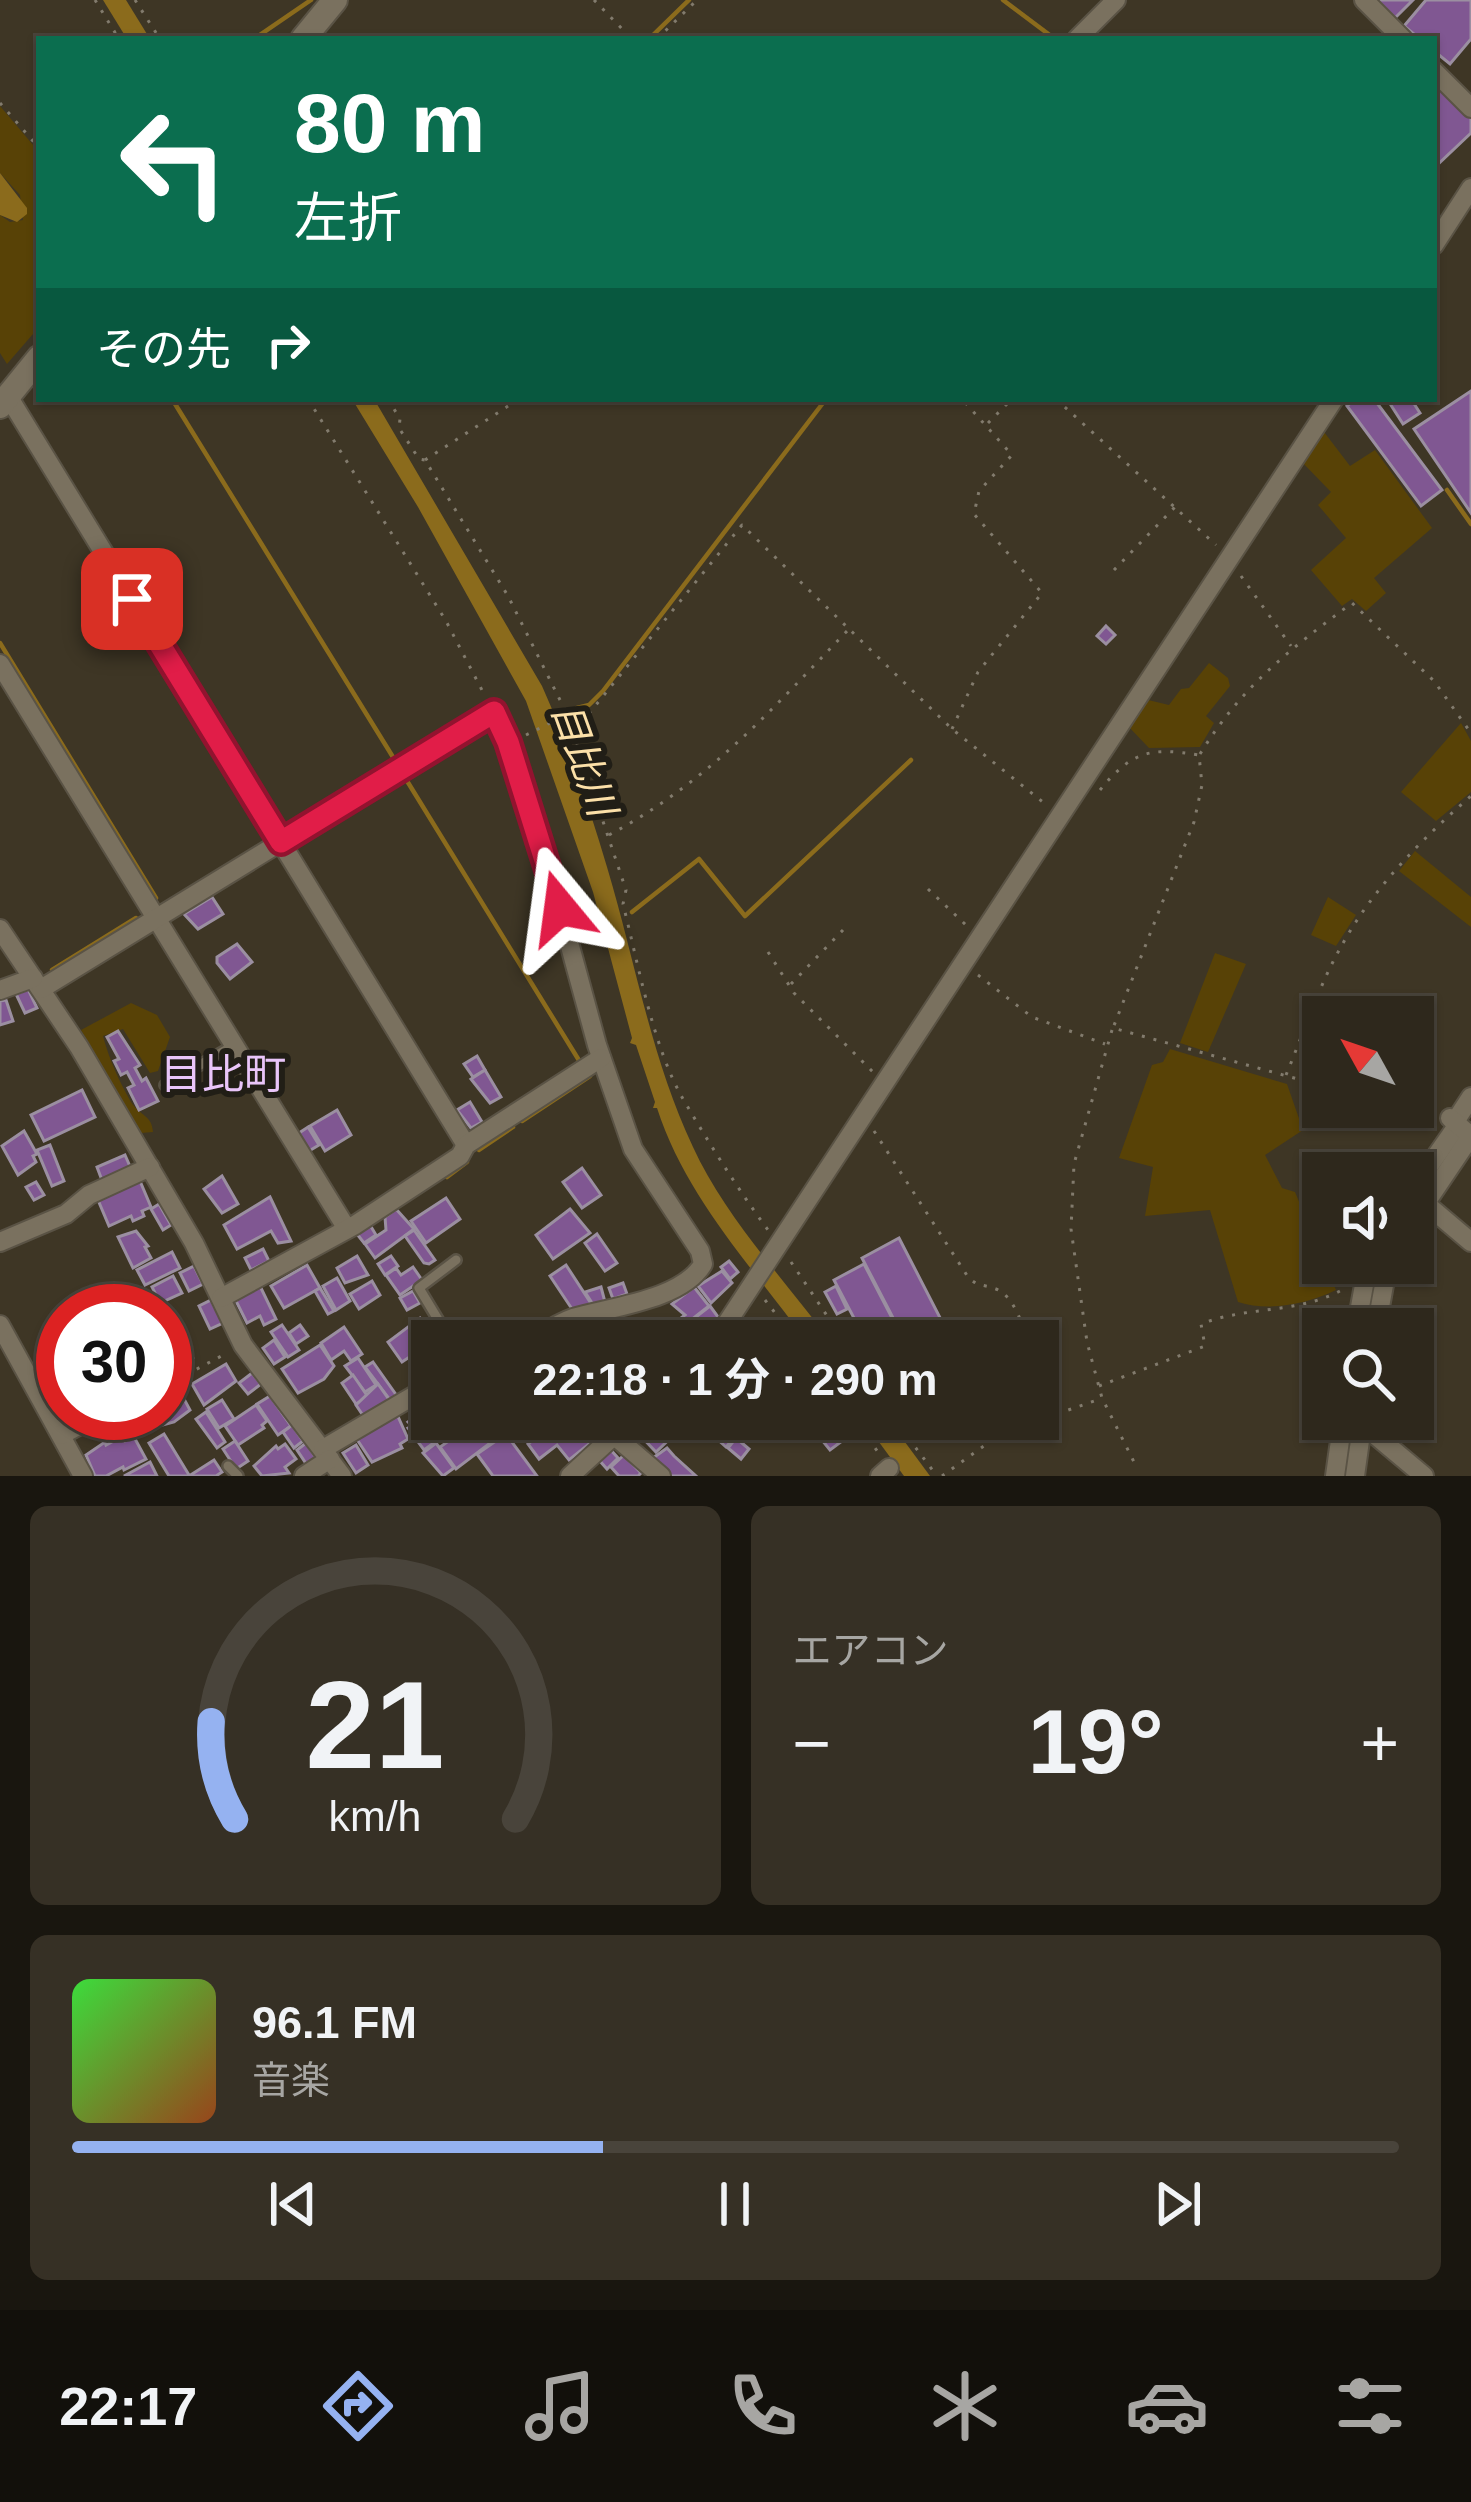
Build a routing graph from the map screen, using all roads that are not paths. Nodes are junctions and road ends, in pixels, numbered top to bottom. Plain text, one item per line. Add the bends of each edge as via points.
1 (335, 0) edge
2 (1116, 0) edge
3 (1364, 0) edge
4 (305, 36) edge
5 (1080, 36) edge
6 (1400, 36) edge
7 (1437, 74) edge
8 (1471, 108) edge
9 (1471, 188) edge
10 (1437, 240) edge
11 (36, 362) edge
12 (4, 401) edge
13 (1332, 402) edge
14 (0, 664) edge
15 (281, 842) junction
16 (156, 919) junction
17 (0, 929) edge
18 (37, 983) junction
19 (0, 990) edge
20 (234, 1046) junction
21 (601, 1058) junction
22 (165, 1085) dead end
23 (1471, 1097) edge
24 (466, 1145) junction
25 (150, 1167) junction
26 (1434, 1179) edge
27 (1434, 1209) edge
28 (347, 1229) junction
29 (1471, 1242) edge
30 (0, 1243) edge
31 (456, 1260) dead end
32 (221, 1298) junction
33 (438, 1320) edge
34 (567, 1320) edge
35 (732, 1320) edge
36 (0, 1325) edge
37 (36, 1390) edge
38 (411, 1396) edge
39 (407, 1398) junction
40 (411, 1402) edge
41 (64, 1440) edge
42 (609, 1440) edge
43 (618, 1440) edge
44 (1349, 1440) edge
45 (1356, 1440) edge
46 (1379, 1440) edge
47 (331, 1462) edge
48 (228, 1466) dead end
49 (83, 1476) edge
50 (238, 1476) edge
51 (304, 1476) edge
52 (570, 1476) edge
53 (662, 1476) edge
54 (1335, 1476) edge
55 (1355, 1476) edge
56 (1424, 1476) edge

1 - 4 street
2 - 5 street
3 - 6 street
7 - 8 street
9 - 10 street
11 - 12 street
12 - 15 street
13 - 35 street
14 - 16 street
15 - 16 street
15 - 21 street via 494,712 547,862
15 - 24 street
16 - 18 street
16 - 20 street
17 - 18 street
18 - 19 street
18 - 25 street
20 - 22 lane
20 - 28 street
21 - 24 street
21 - 34 street via 633,1149 703,1264 636,1305
23 - 26 street via 1454,1122 1471,1136
24 - 28 street
25 - 30 street
25 - 32 street
27 - 29 street
28 - 32 street
31 - 33 lane via 418,1288
32 - 47 street via 243,1345
36 - 37 street
38 - 39 street
39 - 40 lane
39 - 47 street
41 - 49 street
42 - 52 street
43 - 53 street
44 - 54 street
45 - 55 street
46 - 56 street
47 - 51 street
48 - 50 lane

